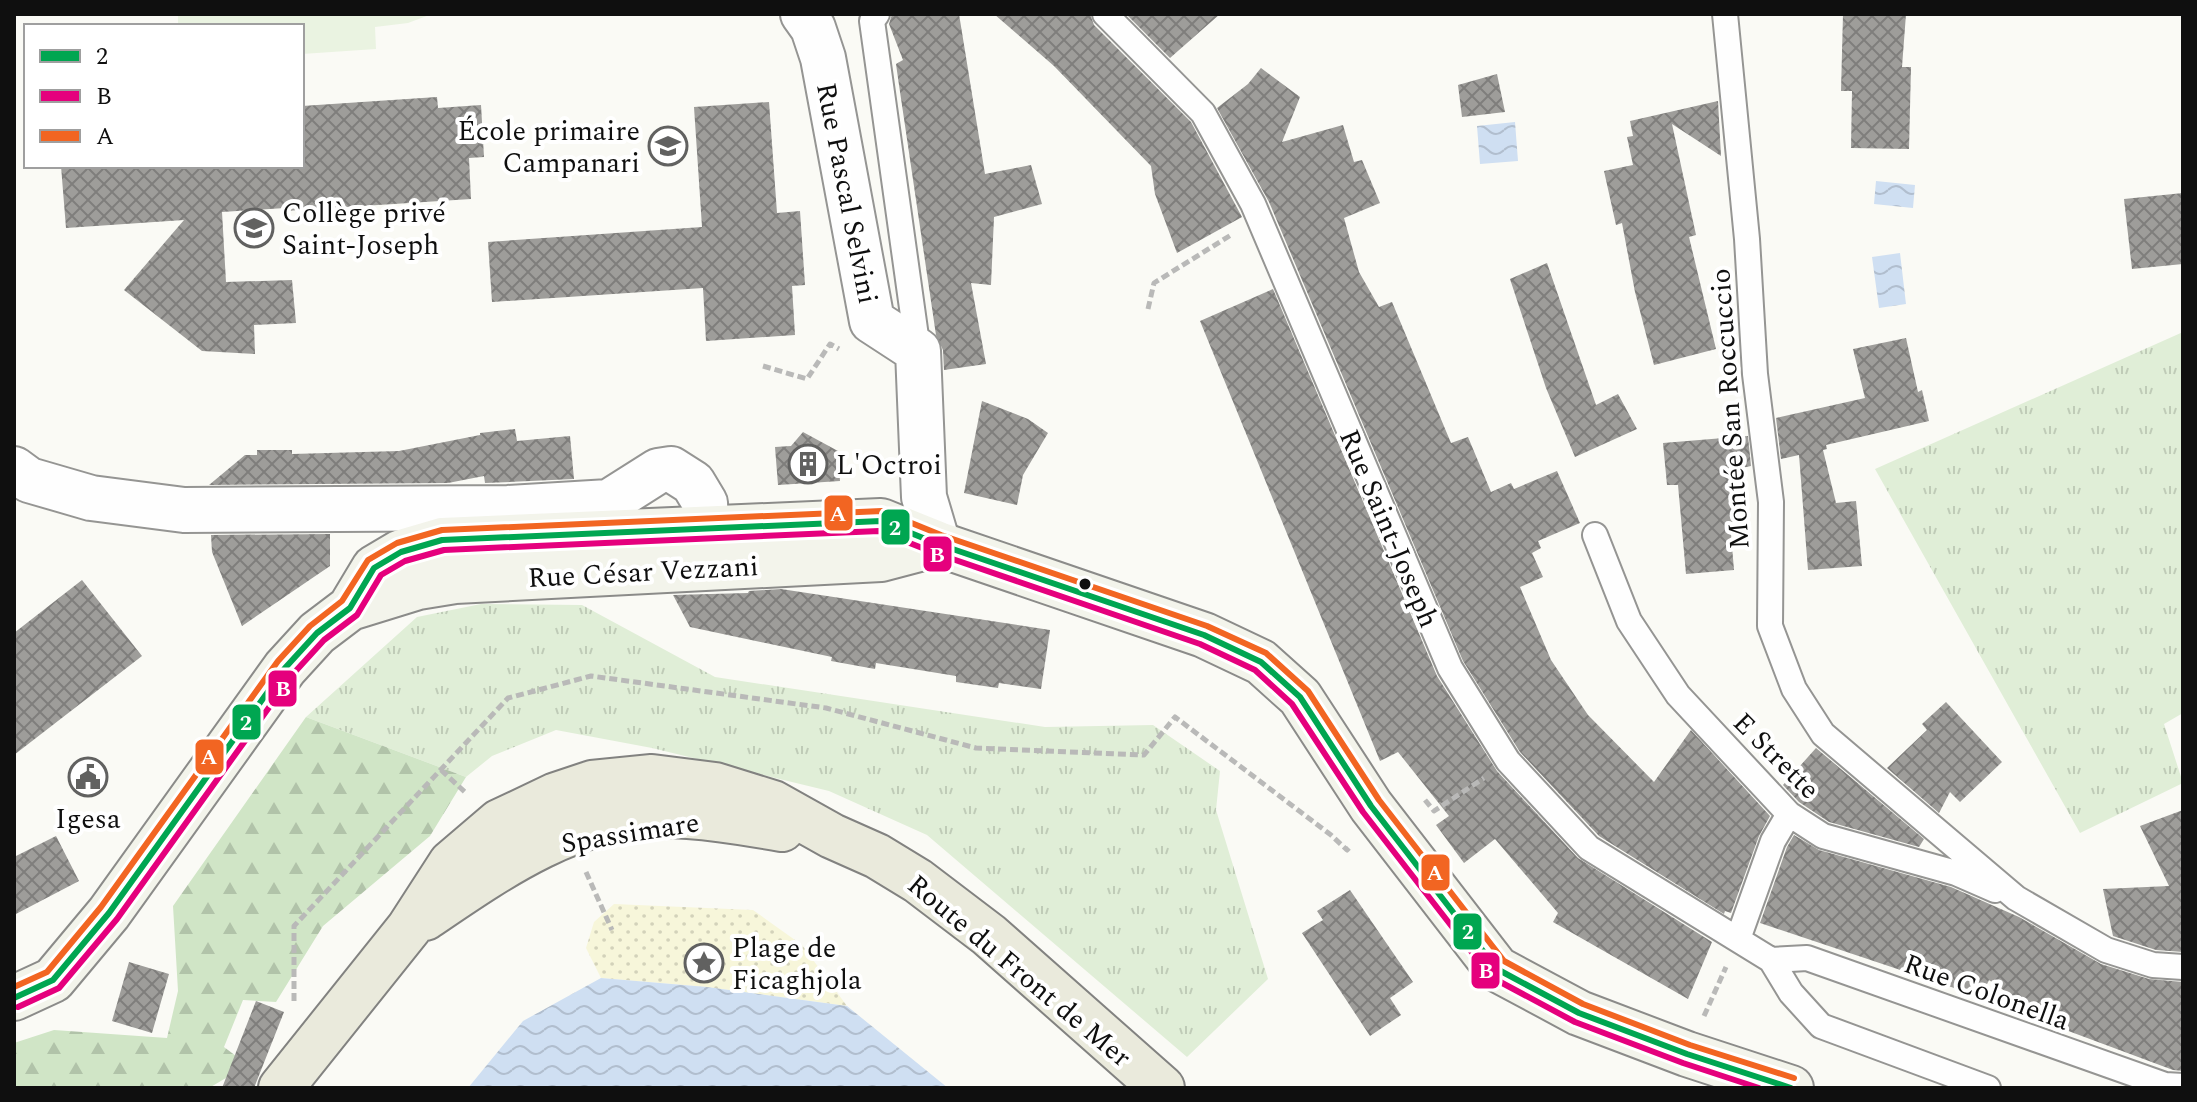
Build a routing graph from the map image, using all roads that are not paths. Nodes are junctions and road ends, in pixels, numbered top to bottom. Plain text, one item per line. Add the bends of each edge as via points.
1 (803, 14) edge
2 (877, 14) edge
3 (1105, 14) edge
4 (1725, 14) edge
5 (918, 351) junction
6 (14, 469) edge
7 (1595, 535) dead end
8 (938, 544) junction
9 (708, 547) junction
10 (1789, 814) junction
11 (2016, 898) junction
12 (1738, 939) junction
13 (1771, 960) junction
14 (2183, 967) edge
15 (14, 998) edge
16 (2183, 1086) edge
17 (281, 1088) edge
18 (1162, 1088) edge
19 (1791, 1088) edge
20 (1988, 1088) edge

1 - 5 street, Rue Pascal Selvini via 823,58 872,321
2 - 5 lane via 872,21
3 - 12 lane, Rue Saint-Joseph via 1203,113 1259,218 1450,668 1508,761 1589,848
4 - 11 lane, Montée San Roccuccio via 1771,502 1770,626 1794,689 1823,734
5 - 8 street via 924,497
6 - 9 street via 29,480 91,498 213,510 609,502 658,471 671,469 693,483 705,503
7 - 10 lane, E Strette via 1629,621 1678,695
8 - 9 main road, Rue César Vezzani via 881,559
8 - 19 main road via 1190,630 1261,662 1300,697 1371,806 1497,969 1579,1013
9 - 15 main road, Rue César Vezzani via 442,540 401,552 374,568 350,608 317,633 285,668 109,913 53,980
10 - 11 lane, E Strette via 1823,836 1956,873
10 - 12 lane via 1773,841
11 - 14 lane, Montée San Roccuccio via 2106,950 2153,965
12 - 13 lane, Rue Saint-Joseph
13 - 16 lane, Rue Colonella via 1807,958 2165,1085
13 - 20 lane via 1821,1026
17 - 18 main road, Route du Front de Mer via 409,928 511,862 571,834 656,815 832,836 877,856 989,935

